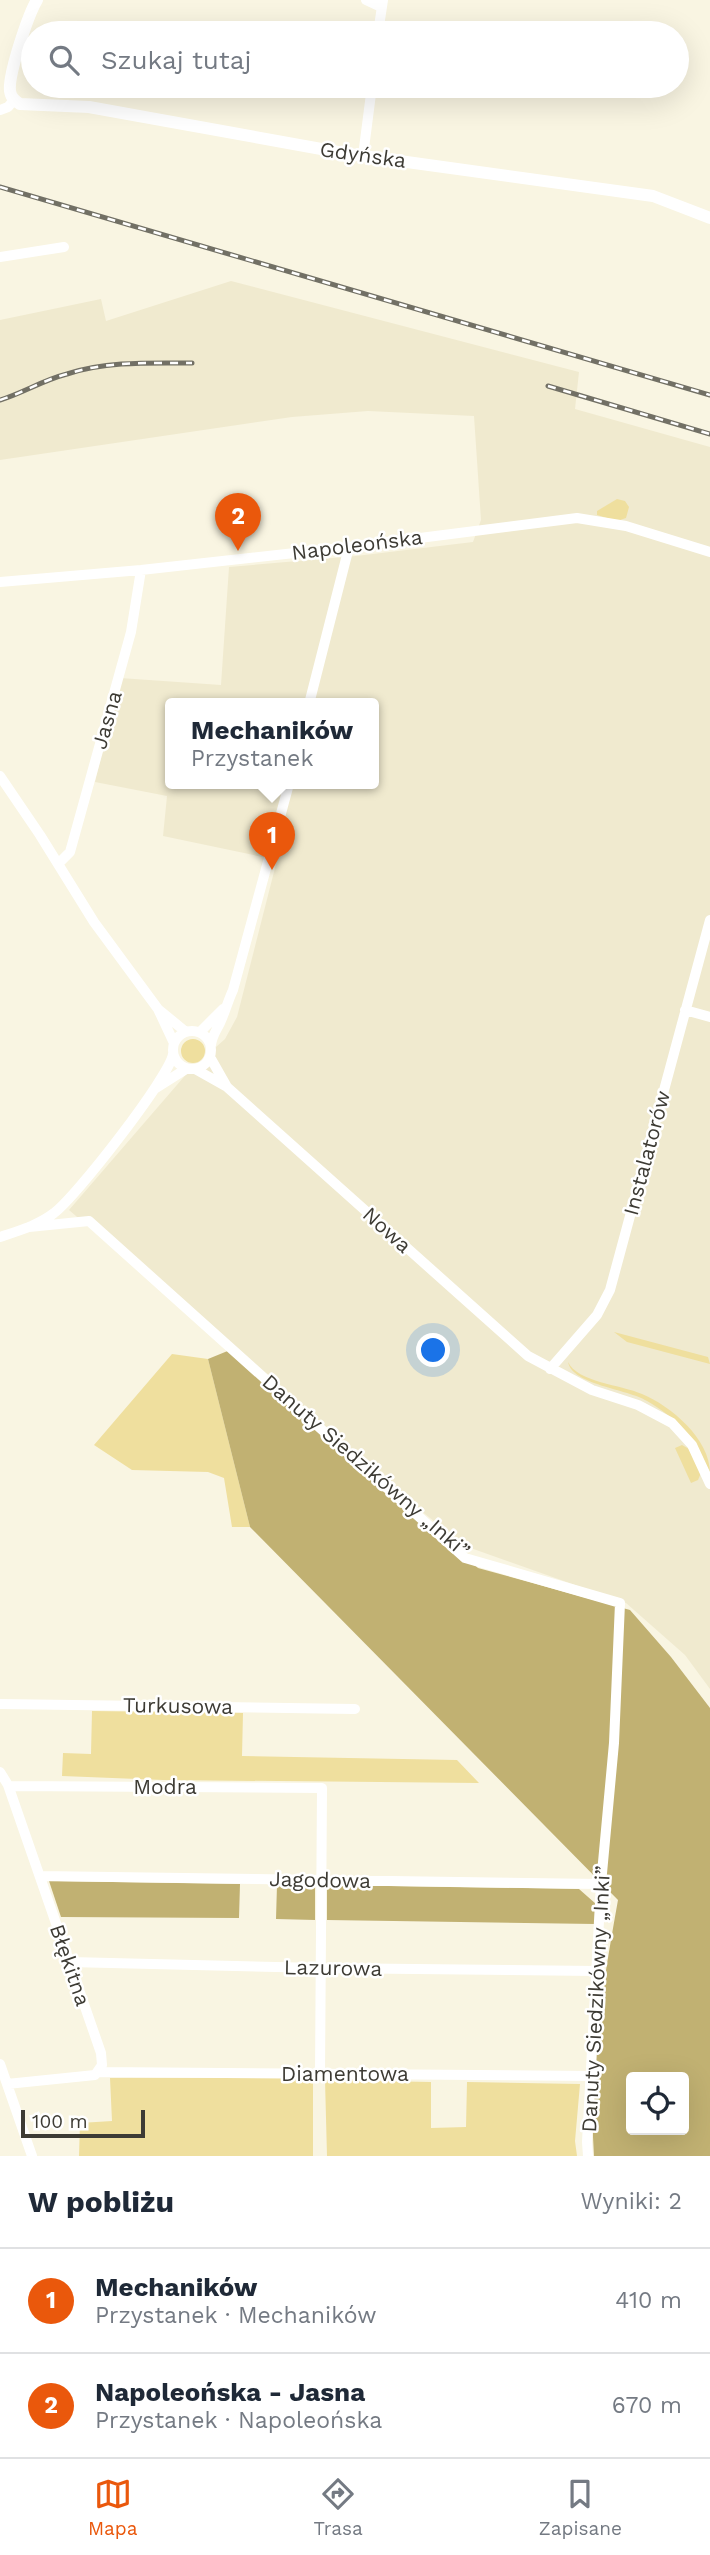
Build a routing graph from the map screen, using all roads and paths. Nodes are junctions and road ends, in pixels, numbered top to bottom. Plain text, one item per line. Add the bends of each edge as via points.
1 (366, 0) edge
2 (34, 2) edge
3 (382, 4) edge
4 (28, 21) edge
5 (21, 42) edge
6 (12, 97) junction
7 (370, 98) edge
8 (0, 103) edge
9 (0, 110) edge
10 (363, 156) junction
11 (710, 218) edge
12 (64, 247) dead end
13 (0, 257) edge
14 (349, 547) junction
15 (710, 552) edge
16 (141, 570) junction
17 (0, 582) edge
18 (311, 698) edge
19 (0, 776) edge
20 (288, 789) edge
21 (58, 863) junction
22 (710, 920) edge
23 (158, 1009) junction
24 (223, 1009) junction
25 (685, 1010) junction
26 (710, 1017) edge
27 (186, 1032) junction
28 (200, 1032) junction
29 (211, 1045) junction
30 (174, 1048) junction
31 (210, 1057) junction
32 (190, 1069) junction
33 (227, 1087) junction
34 (155, 1088) junction
35 (29, 1227) junction
36 (0, 1237) edge
37 (550, 1368) junction
38 (710, 1484) edge
39 (0, 1704) edge
40 (355, 1709) dead end
41 (0, 1772) edge
42 (9, 1786) junction
43 (40, 1876) junction
44 (321, 1880) junction
45 (601, 1884) junction
46 (69, 1962) junction
47 (320, 1969) junction
48 (596, 1970) junction
49 (0, 2064) edge
50 (99, 2072) junction
51 (320, 2074) junction
52 (591, 2076) junction
53 (7, 2084) junction
54 (32, 2156) edge
55 (588, 2156) edge

1 - 3 street
2 - 4 main road
5 - 6 main road
6 - 8 street
6 - 9 street via 8,107
6 - 10 main road, Gdyńska via 20,104 89,107
7 - 10 street
10 - 11 main road, Gdyńska via 653,196
12 - 13 street
14 - 15 street, Napoleońska via 577,518 626,526
14 - 16 street, Napoleońska
14 - 18 street
16 - 17 street, Napoleońska
16 - 21 street, Jasna via 131,632 70,852
19 - 21 street
20 - 24 street via 237,978
21 - 23 street via 94,922
22 - 25 street, Instalatorów
23 - 27 street
23 - 30 street
24 - 28 street
24 - 29 street
25 - 26 street
25 - 37 street, Instalatorów via 610,1290 597,1315
27 - 28 street
27 - 30 street
28 - 29 street
29 - 31 street
30 - 32 street via 179,1064
30 - 34 street via 172,1063
31 - 32 street via 204,1065
31 - 33 street, Nowa
32 - 33 street, Nowa
32 - 34 street
33 - 37 street, Nowa via 528,1356
34 - 35 street via 77,1191 55,1213
35 - 36 street
35 - 45 street, Danuty Siedzikówny „Inki” via 89,1221 465,1558 620,1602
37 - 38 street, Nowa via 672,1423 692,1446
39 - 40 street, Turkusowa
41 - 42 street, Błękitna
42 - 43 street, Błękitna
42 - 44 street, Modra via 322,1788
43 - 44 street, Jagodowa
43 - 46 street, Błękitna
44 - 45 street, Jagodowa
44 - 47 street
45 - 48 street, Danuty Siedzikówny „Inki”
46 - 47 street, Lazurowa
46 - 50 street, Błękitna via 101,2053
47 - 48 street, Lazurowa
47 - 51 street
48 - 52 street, Danuty Siedzikówny „Inki”
49 - 53 street
50 - 51 street, Diamentowa
50 - 53 street
51 - 52 street, Diamentowa
52 - 55 street, Danuty Siedzikówny „Inki”
53 - 54 street

